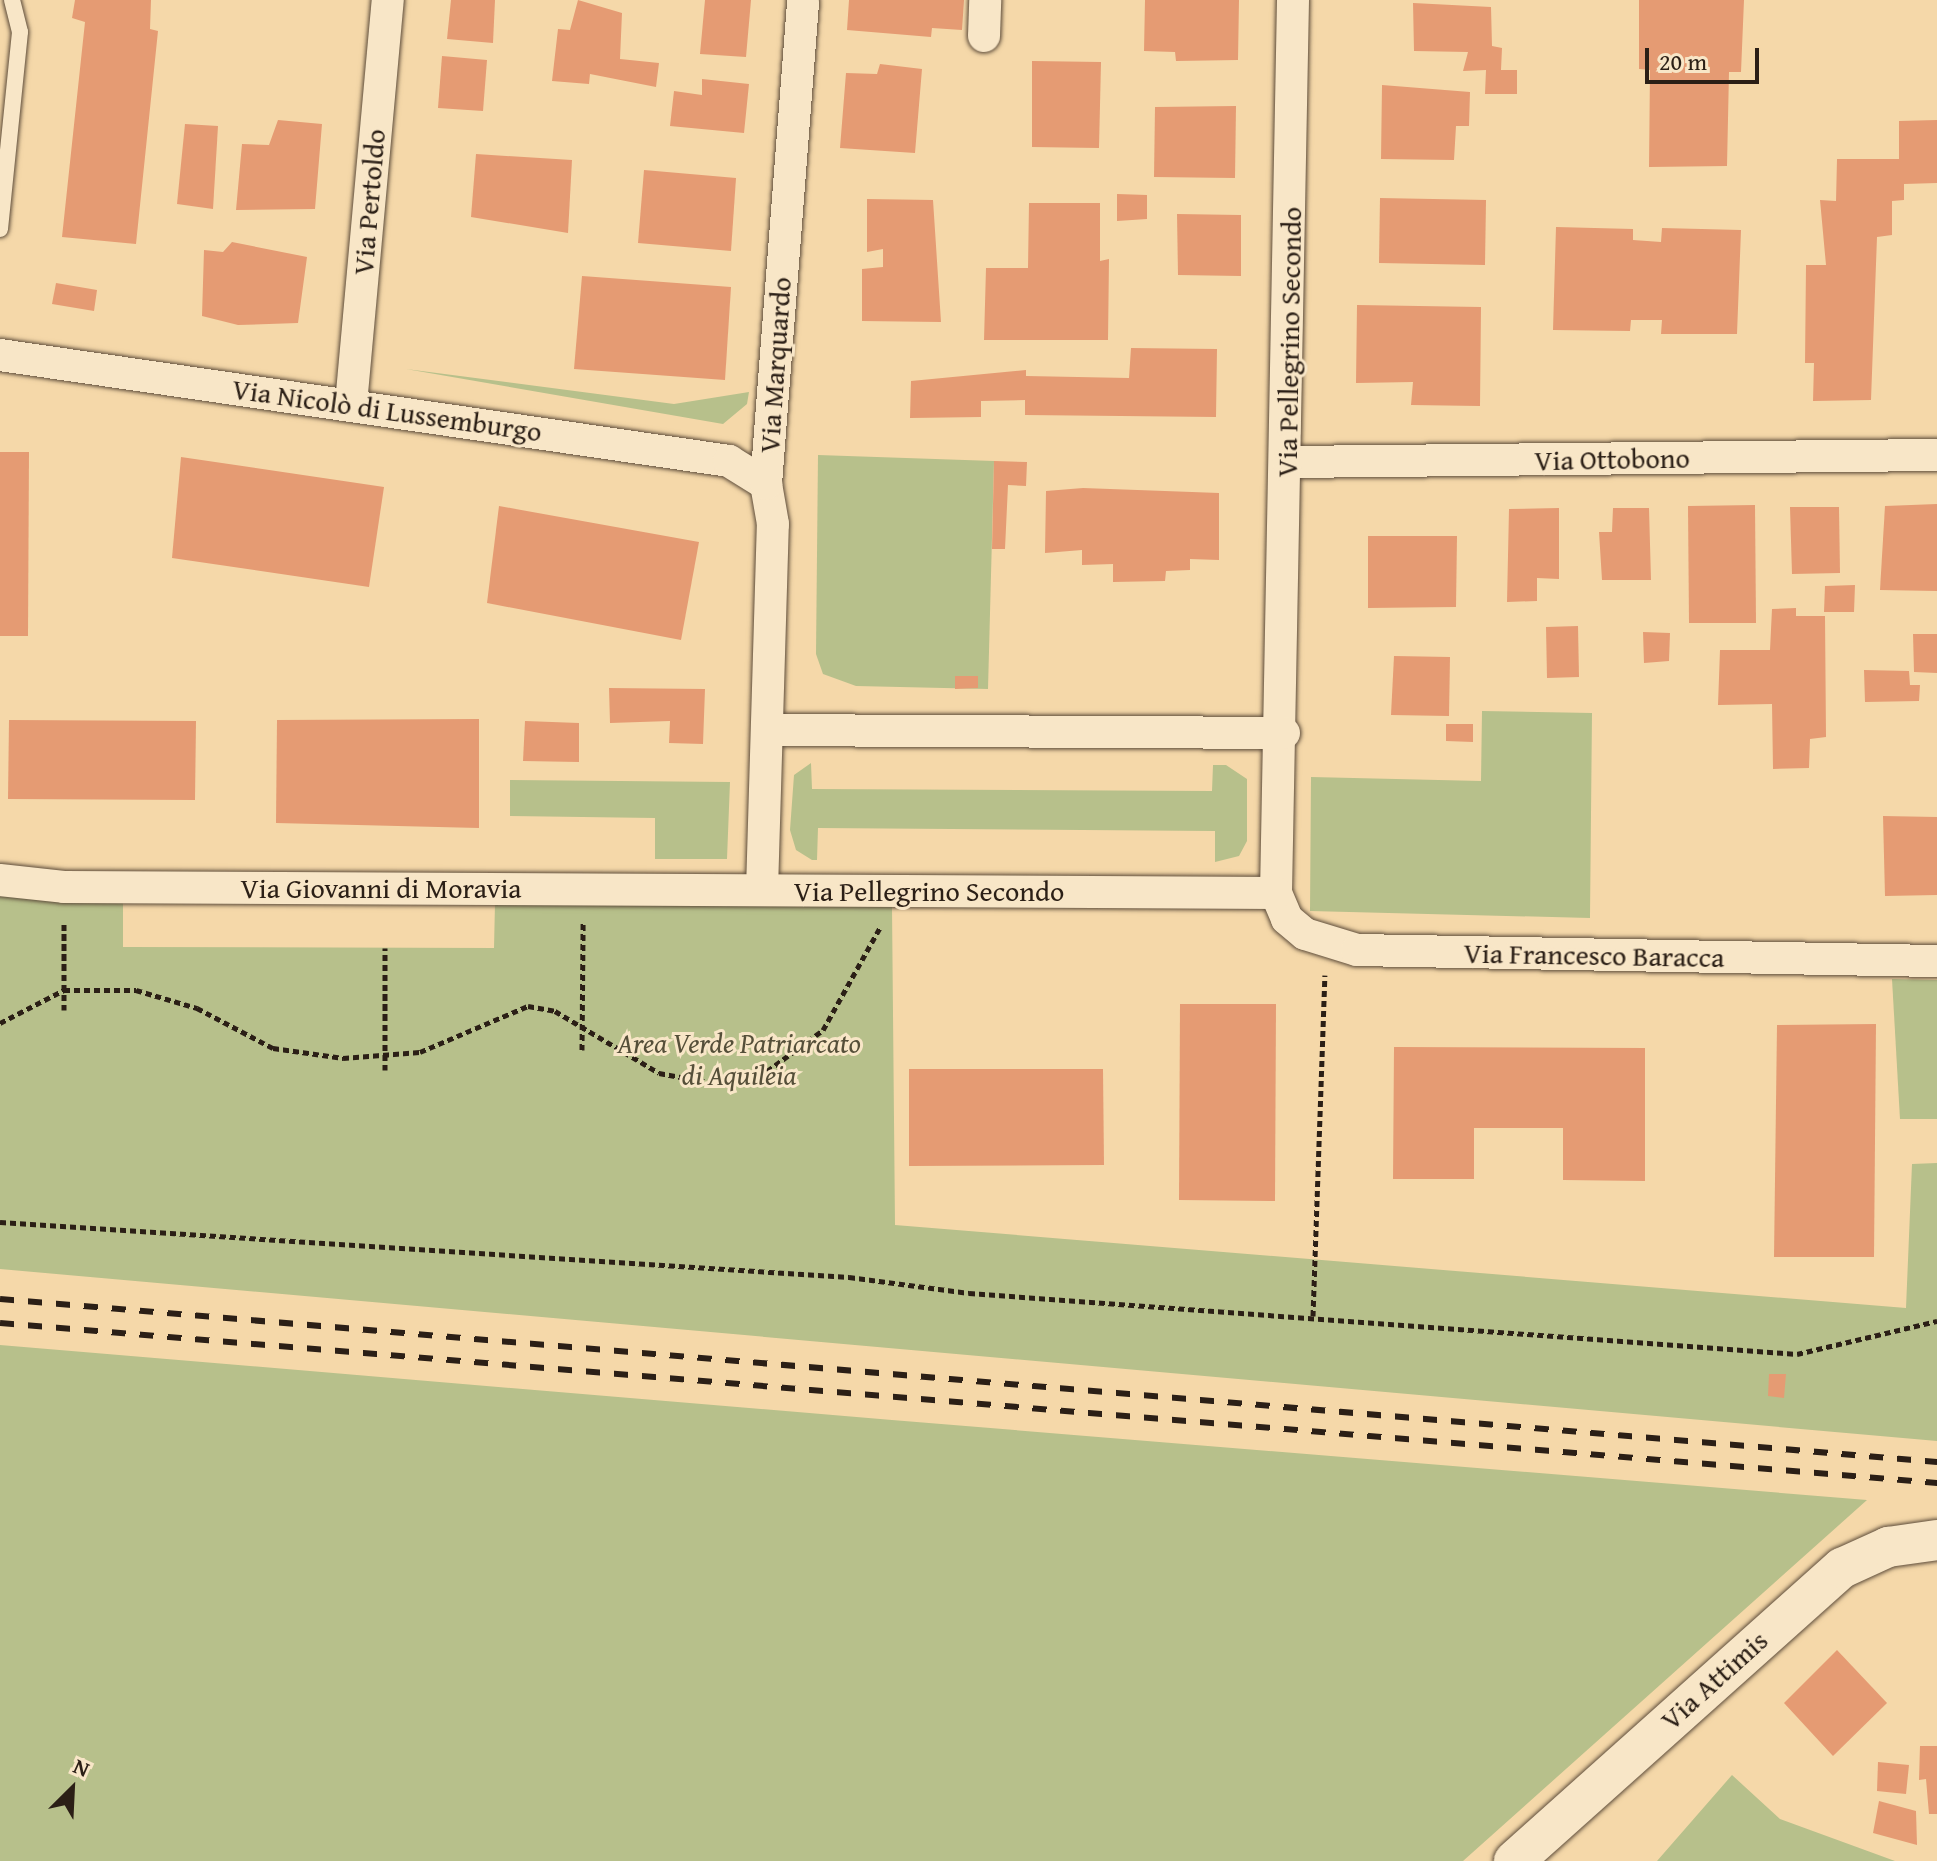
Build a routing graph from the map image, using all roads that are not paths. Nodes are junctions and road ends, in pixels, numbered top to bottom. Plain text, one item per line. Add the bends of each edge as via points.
1 (12, 0) edge
2 (388, 0) edge
3 (803, 0) edge
4 (985, 0) edge
5 (1293, 0) edge
6 (984, 36) dead end
7 (0, 229) edge
8 (0, 355) edge
9 (351, 404) junction
10 (1937, 455) edge
11 (1288, 462) junction
12 (766, 484) junction
13 (768, 730) junction
14 (1284, 733) junction
15 (0, 880) edge
16 (762, 890) junction
17 (1276, 893) junction
18 (1937, 961) edge
19 (1937, 1540) edge
20 (1514, 1861) edge

1 - 7 lane via 20,32
2 - 9 street, Via Pertoldo
3 - 12 street, Via Marquardo
4 - 6 street
5 - 11 street, Via Pellegrino Secondo
8 - 9 street, Via Nicolò di Lussemburgo
9 - 12 street, Via Nicolò di Lussemburgo via 729,461
10 - 11 street, Via Ottobono
11 - 14 street, Via Pellegrino Secondo
12 - 13 street, Via Marquardo via 773,524
13 - 14 street
13 - 16 street, Via Pellegrino Secondo
14 - 17 street, Via Pellegrino Secondo
15 - 16 street, Via Giovanni di Moravia via 64,887
16 - 17 street, Via Pellegrino Secondo
17 - 18 street, Via Francesco Baracca via 1287,919 1326,942 1357,950
19 - 20 street, Via Attimis via 1888,1547 1842,1568

